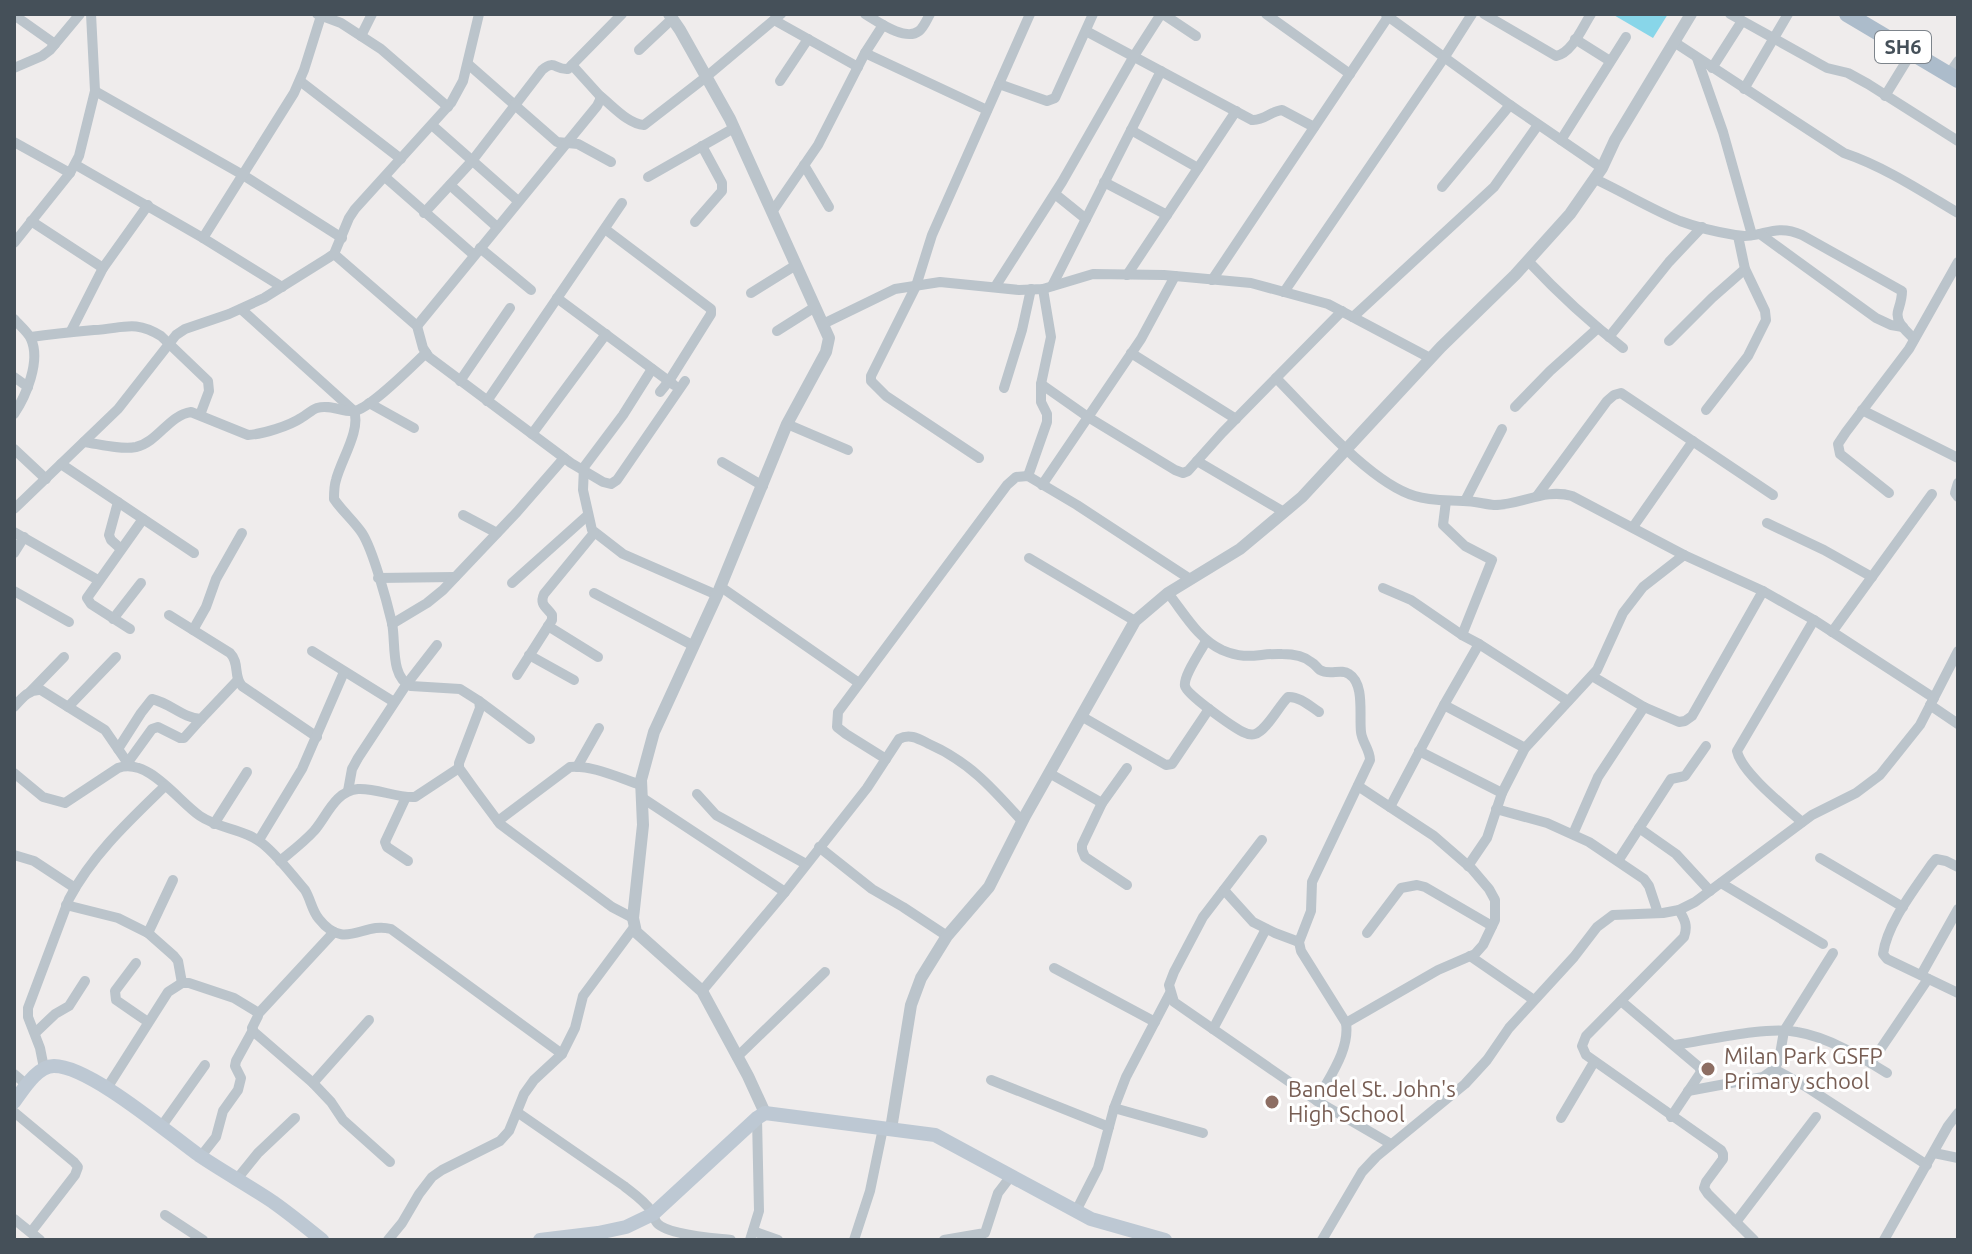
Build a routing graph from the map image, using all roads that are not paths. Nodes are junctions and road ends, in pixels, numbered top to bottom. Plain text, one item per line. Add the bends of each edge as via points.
1 (80, 14) edge
2 (91, 14) edge
3 (372, 14) edge
4 (479, 14) edge
5 (622, 14) edge
6 (865, 14) edge
7 (930, 14) edge
8 (1030, 14) edge
9 (1093, 14) edge
10 (1162, 14) edge
11 (1266, 14) edge
12 (1472, 14) edge
13 (1484, 14) edge
14 (1591, 14) edge
15 (1691, 14) edge
16 (1730, 14) edge
17 (1788, 14) edge
18 (319, 15) edge
19 (1850, 15) edge
20 (19, 16) edge
21 (670, 16) edge
22 (1386, 16) edge
23 (778, 17) edge
24 (1742, 21) junction
25 (883, 25) junction
26 (1086, 31) junction
27 (361, 36) junction
28 (1196, 36) dead end
29 (1626, 37) dead end
30 (808, 39) junction
31 (1575, 39) junction
32 (1773, 39) junction
33 (1674, 42) junction
34 (55, 44) junction
35 (639, 50) dead end
36 (1912, 52) junction
37 (865, 53) junction
38 (1134, 56) junction
39 (1444, 58) junction
40 (1697, 58) junction
41 (1610, 61) junction
42 (468, 64) junction
43 (572, 65) junction
44 (858, 67) junction
45 (14, 68) edge
46 (1712, 68) junction
47 (1161, 71) junction
48 (1955, 72) edge
49 (1350, 74) junction
50 (706, 77) junction
51 (300, 81) junction
52 (780, 81) dead end
53 (999, 84) junction
54 (1744, 89) junction
55 (95, 91) junction
56 (600, 96) junction
57 (1885, 96) junction
58 (1510, 105) junction
59 (515, 106) junction
60 (448, 107) junction
61 (987, 110) junction
62 (1236, 111) junction
63 (1538, 125) junction
64 (433, 126) junction
65 (1314, 127) junction
66 (734, 128) junction
67 (1131, 130) junction
68 (1561, 140) junction
69 (1958, 141) edge
70 (14, 142) edge
71 (565, 143) junction
72 (702, 146) junction
73 (401, 159) junction
74 (472, 161) junction
75 (611, 162) dead end
76 (804, 165) junction
77 (1198, 168) junction
78 (73, 169) junction
79 (1599, 173) junction
80 (243, 175) junction
81 (385, 177) junction
82 (648, 177) dead end
83 (1104, 182) junction
84 (450, 185) junction
85 (1442, 187) dead end
86 (1055, 194) junction
87 (518, 201) junction
88 (622, 203) dead end
89 (148, 205) junction
90 (829, 207) dead end
91 (772, 212) junction
92 (424, 213) junction
93 (1958, 213) edge
94 (1167, 215) junction
95 (1086, 219) junction
96 (31, 221) junction
97 (695, 222) dead end
98 (497, 227) junction
99 (1702, 227) junction
100 (605, 229) junction
101 (1756, 235) junction
102 (1738, 236) junction
103 (203, 238) junction
104 (342, 238) junction
105 (15, 240) edge
106 (477, 251) junction
107 (334, 254) junction
108 (1528, 261) junction
109 (1958, 262) edge
110 (796, 265) junction
111 (103, 268) junction
112 (1745, 269) junction
113 (1127, 275) junction
114 (1175, 276) junction
115 (1212, 280) junction
116 (916, 286) junction
117 (282, 287) junction
118 (995, 287) junction
119 (1042, 288) junction
120 (531, 290) dead end
121 (1284, 292) junction
122 (751, 293) dead end
123 (557, 298) junction
124 (815, 307) junction
125 (510, 308) dead end
126 (241, 309) junction
127 (1342, 311) junction
128 (1353, 317) junction
129 (14, 319) edge
130 (823, 324) junction
131 (417, 326) junction
132 (1903, 327) junction
133 (1598, 328) junction
134 (71, 331) junction
135 (777, 331) dead end
136 (606, 334) junction
137 (31, 337) junction
138 (1609, 337) junction
139 (1914, 339) junction
140 (1669, 341) dead end
141 (168, 344) junction
142 (1623, 348) dead end
143 (426, 353) junction
144 (1131, 353) junction
145 (1430, 358) junction
146 (652, 369) junction
147 (14, 377) edge
148 (1276, 378) junction
149 (460, 381) junction
150 (669, 381) junction
151 (1041, 384) junction
152 (28, 387) junction
153 (1004, 388) dead end
154 (660, 392) dead end
155 (487, 401) junction
156 (369, 403) junction
157 (1515, 407) dead end
158 (1706, 410) dead end
159 (1862, 410) junction
160 (354, 411) junction
161 (14, 414) edge
162 (200, 415) junction
163 (1088, 417) junction
164 (1236, 419) junction
165 (787, 424) junction
166 (414, 428) dead end
167 (1502, 429) dead end
168 (532, 434) junction
169 (1693, 441) junction
170 (84, 442) junction
171 (14, 449) edge
172 (1346, 449) junction
173 (848, 450) dead end
174 (564, 458) junction
175 (979, 458) dead end
176 (1958, 458) edge
177 (1197, 461) junction
178 (722, 462) dead end
179 (61, 464) junction
180 (583, 471) junction
181 (1028, 476) junction
182 (46, 479) junction
183 (1958, 483) edge
184 (1042, 485) junction
185 (763, 486) junction
186 (1889, 493) dead end
187 (1932, 494) dead end
188 (1773, 495) dead end
189 (1537, 496) junction
190 (1958, 497) edge
191 (1446, 501) junction
192 (1465, 501) junction
193 (118, 502) junction
194 (14, 509) edge
195 (1284, 512) junction
196 (463, 515) dead end
197 (588, 515) junction
198 (143, 519) junction
199 (1767, 523) dead end
200 (1633, 527) junction
201 (242, 533) dead end
202 (497, 533) junction
203 (594, 533) junction
204 (19, 535) edge
205 (121, 549) junction
206 (14, 553) edge
207 (194, 553) dead end
208 (1684, 555) junction
209 (1029, 558) dead end
210 (455, 577) junction
211 (1872, 577) junction
212 (378, 578) junction
213 (1190, 579) junction
214 (98, 580) junction
215 (141, 583) dead end
216 (512, 583) dead end
217 (1383, 588) dead end
218 (14, 591) edge
219 (719, 591) junction
220 (1763, 591) junction
221 (594, 593) dead end
222 (1168, 593) junction
223 (169, 615) dead end
224 (113, 619) junction
225 (1814, 620) junction
226 (1135, 621) junction
227 (69, 622) dead end
228 (392, 624) junction
229 (548, 626) junction
230 (130, 629) dead end
231 (193, 630) junction
232 (1832, 632) junction
233 (1462, 635) junction
234 (1206, 641) junction
235 (1479, 644) junction
236 (437, 645) dead end
237 (694, 646) junction
238 (312, 651) dead end
239 (1958, 651) edge
240 (529, 655) junction
241 (64, 657) dead end
242 (116, 657) dead end
243 (598, 657) dead end
244 (1954, 669) edge
245 (344, 672) junction
246 (517, 675) dead end
247 (1592, 676) junction
248 (574, 680) dead end
249 (237, 681) junction
250 (859, 683) junction
251 (406, 685) junction
252 (30, 692) junction
253 (479, 701) junction
254 (1568, 701) junction
255 (1932, 701) junction
256 (394, 702) junction
257 (1444, 705) junction
258 (14, 707) edge
259 (68, 707) junction
260 (1644, 707) junction
261 (1209, 709) junction
262 (1319, 712) dead end
263 (1081, 716) junction
264 (201, 719) junction
265 (1958, 724) edge
266 (599, 728) dead end
267 (317, 737) junction
268 (530, 739) dead end
269 (1706, 746) dead end
270 (1525, 748) junction
271 (118, 749) junction
272 (1419, 751) junction
273 (886, 759) junction
274 (126, 763) junction
275 (577, 767) junction
276 (459, 768) junction
277 (1127, 768) dead end
278 (247, 772) dead end
279 (14, 773) edge
280 (1049, 773) junction
281 (165, 786) junction
282 (1358, 786) junction
283 (348, 791) junction
284 (641, 791) junction
285 (1502, 793) junction
286 (697, 794) dead end
287 (406, 797) junction
288 (1102, 803) junction
289 (1390, 807) junction
290 (1496, 809) junction
291 (498, 821) junction
292 (1022, 821) junction
293 (1802, 822) junction
294 (214, 824) junction
295 (1639, 828) junction
296 (1573, 834) junction
297 (259, 840) junction
298 (1262, 840) dead end
299 (819, 847) junction
300 (14, 855) edge
301 (1820, 858) dead end
302 (280, 861) junction
303 (408, 861) dead end
304 (1618, 861) junction
305 (806, 864) junction
306 (1468, 866) junction
307 (1958, 867) edge
308 (173, 880) dead end
309 (1721, 883) junction
310 (1127, 885) dead end
311 (75, 888) junction
312 (1224, 890) junction
313 (1710, 891) junction
314 (785, 892) junction
315 (66, 905) junction
316 (1903, 907) junction
317 (1958, 909) edge
318 (1679, 910) junction
319 (1658, 913) junction
320 (634, 922) junction
321 (1492, 926) junction
322 (1266, 929) junction
323 (334, 932) junction
324 (148, 933) junction
325 (1367, 933) dead end
326 (947, 936) junction
327 (1299, 942) junction
328 (1823, 944) dead end
329 (1833, 953) dead end
330 (1470, 956) junction
331 (136, 963) dead end
332 (1054, 968) dead end
333 (825, 972) dead end
334 (1924, 977) junction
335 (85, 981) dead end
336 (182, 983) junction
337 (702, 991) junction
338 (1170, 993) junction
339 (1958, 993) edge
340 (1534, 1000) junction
341 (1621, 1001) junction
342 (15, 1005) edge
343 (28, 1008) junction
344 (258, 1014) junction
345 (369, 1020) dead end
346 (148, 1022) junction
347 (1155, 1022) junction
348 (1346, 1023) junction
349 (1213, 1029) junction
350 (253, 1030) junction
351 (1784, 1031) junction
352 (35, 1033) junction
353 (1675, 1045) junction
354 (562, 1054) junction
355 (737, 1057) junction
356 (1594, 1062) junction
357 (1871, 1063) junction
358 (205, 1065) dead end
359 (44, 1068) junction
360 (1774, 1069) junction
361 (1887, 1073) dead end
362 (14, 1074) edge
363 (991, 1080) dead end
364 (313, 1083) junction
365 (27, 1085) junction
366 (107, 1088) junction
367 (1688, 1091) junction
368 (1317, 1101) junction
369 (14, 1102) edge
370 (1114, 1108) junction
371 (14, 1112) edge
372 (517, 1112) junction
373 (1958, 1113) edge
374 (761, 1116) junction
375 (1671, 1117) junction
376 (1816, 1117) dead end
377 (295, 1118) dead end
378 (1561, 1118) dead end
379 (161, 1127) junction
380 (1109, 1127) junction
381 (887, 1129) junction
382 (1203, 1133) dead end
383 (1391, 1144) junction
384 (1934, 1153) junction
385 (201, 1156) junction
386 (1958, 1158) edge
387 (390, 1162) dead end
388 (1927, 1165) junction
389 (1011, 1176) junction
390 (237, 1179) junction
391 (1076, 1211) junction
392 (653, 1214) junction
393 (165, 1215) dead end
394 (14, 1219) edge
395 (1736, 1222) junction
396 (36, 1236) edge
397 (752, 1236) edge
398 (598, 1237) edge
399 (203, 1240) edge
400 (321, 1240) edge
401 (388, 1240) edge
402 (540, 1240) edge
403 (731, 1240) edge
404 (778, 1240) edge
405 (854, 1240) edge
406 (944, 1240) edge
407 (1165, 1240) edge
408 (1322, 1240) edge
409 (1754, 1240) edge
410 (1884, 1240) edge

1 - 34 street
2 - 55 street
3 - 27 street
4 - 42 street
5 - 43 street
6 - 25 street
7 - 25 street via 910,35
8 - 53 street
9 - 26 street
10 - 28 street
10 - 38 street
11 - 49 street
12 - 39 street
13 - 31 street via 1556,56
14 - 31 street
15 - 33 street
16 - 24 street
17 - 32 street
18 - 27 street
18 - 51 street
19 - 36 main road, SH6
20 - 34 street
21 - 35 street
21 - 50 street
22 - 39 street
22 - 49 street
23 - 30 street
23 - 50 street
24 - 32 street
24 - 46 street
25 - 37 street
26 - 38 street
26 - 53 street via 1051,101
27 - 60 street
29 - 41 street
30 - 44 street
30 - 52 street
31 - 41 street
32 - 54 street
32 - 57 street
33 - 40 street
33 - 79 street
34 - 45 street
36 - 48 main road, SH6
36 - 57 street
37 - 44 street
37 - 61 street
38 - 47 street
38 - 86 street
39 - 58 street
39 - 121 street
40 - 46 street
40 - 101 street
41 - 68 street
42 - 59 street
42 - 60 street
43 - 56 street
43 - 59 street via 563,70 548,65
44 - 76 street
46 - 54 street
47 - 62 street
47 - 67 street
49 - 65 street
50 - 56 street via 640,126
50 - 66 street
51 - 73 street
51 - 80 street
53 - 61 street
54 - 93 street via 1844,153
55 - 78 street
55 - 80 street
56 - 71 street
57 - 69 street
58 - 63 street
58 - 85 street
59 - 71 street
59 - 74 street
60 - 64 street
61 - 116 street via 932,235
62 - 65 street via 1260,121 1282,110
62 - 77 street
63 - 68 street
63 - 128 street via 1494,187
64 - 73 street
64 - 74 street
65 - 115 street
66 - 72 street
66 - 91 street
67 - 77 street
67 - 83 street
68 - 79 street
70 - 78 street
71 - 75 street via 578,144
71 - 87 street
72 - 82 street
72 - 97 street via 722,191
73 - 81 street
74 - 84 street
74 - 87 street
76 - 90 street
76 - 91 street
77 - 94 street
78 - 89 street
78 - 96 street
79 - 99 street via 1681,221
79 - 108 street
80 - 103 street
80 - 104 street
81 - 92 street
81 - 104 street via 355,209
83 - 94 street
83 - 95 street
84 - 92 street
84 - 98 street
86 - 95 street
86 - 118 street
87 - 98 street
88 - 100 street
89 - 103 street
89 - 111 street
91 - 110 street
92 - 106 street
94 - 113 street
95 - 119 street
96 - 105 street
96 - 111 street
98 - 106 street
99 - 102 street
99 - 138 street
100 - 123 street
100 - 150 street via 711,309
101 - 102 street
101 - 132 street via 1876,318
101 - 132 street via 1789,229 1902,291 1897,315
102 - 112 street
103 - 117 street
104 - 107 street
106 - 120 street
106 - 131 street
107 - 117 street
107 - 131 street
108 - 133 street
108 - 145 street
109 - 139 street
110 - 122 street
110 - 124 street
111 - 134 street
112 - 140 street
112 - 158 street via 1766,320 1748,356
113 - 114 street
113 - 119 street via 1093,274
114 - 115 street
114 - 144 street
115 - 121 street
116 - 118 street via 940,282
116 - 130 street via 895,289
116 - 175 street via 871,381
117 - 126 street
118 - 119 street
119 - 151 street via 1051,337
119 - 153 street
121 - 127 street
123 - 136 street
123 - 155 street
124 - 130 street
124 - 135 street
125 - 149 street
126 - 141 street via 185,329
126 - 160 street
127 - 128 street
127 - 148 street
128 - 145 street
129 - 137 street
130 - 165 street via 829,338 826,352
131 - 143 street
132 - 139 street
133 - 138 street
133 - 157 street
134 - 137 street
134 - 141 street via 136,326
136 - 146 street
136 - 168 street
137 - 152 street
138 - 142 street
139 - 159 street
141 - 162 street via 208,381
141 - 170 street via 118,409
143 - 149 street
143 - 156 street
144 - 163 street
144 - 164 street
145 - 172 street
146 - 150 street
146 - 180 street
147 - 152 street
148 - 164 street
148 - 172 street
149 - 155 street
150 - 154 street
150 - 180 street via 682,385 617,480 603,482
151 - 163 street
151 - 181 street via 1047,422
152 - 161 street
155 - 168 street
156 - 160 street
156 - 166 street
159 - 176 street
159 - 186 street via 1838,448
160 - 162 street via 318,408 297,421 248,435
160 - 212 street via 355,427 334,499 362,534
162 - 170 street via 183,413 137,446
163 - 177 street via 1175,470 1188,471
163 - 184 street
164 - 177 street
165 - 173 street
165 - 185 street
167 - 192 street
168 - 174 street
169 - 188 street
169 - 189 street via 1621,393 1614,395
169 - 200 street
170 - 179 street
171 - 182 street
172 - 191 street via 1390,486
172 - 195 street
174 - 180 street
174 - 202 street
177 - 195 street
178 - 185 street
179 - 182 street
179 - 193 street
180 - 197 street
181 - 184 street
181 - 250 street via 1007,485
182 - 194 street
183 - 190 street
184 - 213 street
185 - 219 street
187 - 211 street
189 - 192 street via 1494,505
189 - 200 street via 1572,496
191 - 192 street
191 - 233 street via 1443,525 1465,546 1492,560
193 - 198 street
193 - 205 street via 109,535
195 - 213 street via 1240,549
196 - 202 street
197 - 203 street
197 - 216 street
198 - 205 street
198 - 207 street
199 - 211 street
200 - 208 street
201 - 231 street
202 - 210 street
203 - 219 street via 623,554
203 - 229 street via 544,594 542,603 552,615
204 - 206 street
204 - 214 street
205 - 214 street
208 - 220 street
208 - 247 street via 1643,587 1623,613
209 - 226 street
210 - 212 street
210 - 228 street via 427,603
211 - 232 street
212 - 228 street
213 - 222 street
214 - 224 street via 88,602
215 - 224 street
217 - 233 street via 1411,600
218 - 227 street
219 - 237 street
219 - 250 street
220 - 225 street
220 - 260 street via 1692,716 1679,722
221 - 237 street
222 - 226 street
222 - 234 street
223 - 231 street
224 - 230 street
225 - 232 street
225 - 293 street via 1737,751 1748,771
226 - 263 street
228 - 251 street via 398,671
229 - 240 street
229 - 243 street
231 - 249 street via 235,658
232 - 255 street
233 - 235 street
234 - 261 street via 1185,685
234 - 282 street via 1240,656 1303,657 1321,671 1348,672 1360,695 1361,734 1370,753
235 - 254 street
235 - 257 street
236 - 251 street
237 - 284 street via 654,732
238 - 245 street
239 - 244 street
240 - 246 street
240 - 248 street
241 - 252 street
242 - 259 street
244 - 255 street
245 - 256 street
245 - 267 street
247 - 254 street
247 - 260 street
249 - 264 street
249 - 267 street
250 - 273 street via 838,712 837,727
251 - 253 street via 460,689
251 - 256 street
252 - 258 street
252 - 259 street via 41,690
253 - 268 street
253 - 276 street
254 - 270 street
255 - 265 street
255 - 293 street via 1880,775
256 - 283 street via 352,769
257 - 270 street
257 - 272 street
259 - 271 street via 105,730
260 - 296 street via 1598,777
261 - 262 street via 1253,734 1288,697
261 - 263 street via 1172,764 1166,765
263 - 280 street
264 - 271 street via 152,699
264 - 274 street via 184,738 152,729
266 - 275 street
267 - 297 street
269 - 295 street via 1685,776 1671,779
270 - 285 street
271 - 274 street
272 - 285 street
272 - 289 street
273 - 292 street via 904,736 926,742 985,780
273 - 299 street
274 - 279 street via 65,803 43,797
274 - 281 street
275 - 284 street
275 - 291 street
276 - 287 street via 420,794
276 - 291 street
277 - 288 street
278 - 294 street
280 - 288 street
280 - 292 street
281 - 294 street
281 - 311 street via 115,835
282 - 289 street
282 - 327 street via 1312,882 1311,911
283 - 287 street
283 - 302 street
284 - 314 street
284 - 320 street
285 - 290 street
286 - 305 street via 716,815
287 - 303 street via 385,842
288 - 310 street via 1082,850
289 - 306 street
290 - 296 street
290 - 306 street via 1487,838
291 - 320 street
292 - 326 street via 989,887
293 - 309 street
294 - 297 street
295 - 304 street
295 - 313 street via 1676,854
296 - 304 street
297 - 302 street
298 - 312 street
299 - 305 street
299 - 326 street via 872,889
300 - 311 street via 34,861
301 - 316 street
302 - 323 street via 305,890 318,918
304 - 319 street via 1644,879
305 - 314 street
306 - 321 street via 1495,900
307 - 316 street via 1936,859
308 - 324 street
309 - 313 street
309 - 328 street
311 - 315 street
312 - 322 street
312 - 338 street via 1174,972
313 - 318 street
314 - 337 street
315 - 324 street via 118,918
315 - 343 street
316 - 334 street via 1883,954
317 - 334 street
318 - 319 street
318 - 341 street via 1687,930 1684,937
319 - 340 street via 1613,915
320 - 337 street via 636,932
320 - 354 street via 583,996
321 - 325 street via 1425,887 1408,885
321 - 330 street
322 - 327 street
322 - 349 street
323 - 344 street
323 - 354 street via 391,929
324 - 336 street via 178,961
326 - 381 street via 911,1005
327 - 348 street
329 - 351 street
330 - 340 street
330 - 348 street
331 - 346 street via 114,996
332 - 347 street
333 - 355 street
334 - 339 street
334 - 357 street
335 - 352 street via 69,1006
336 - 344 street via 234,998
336 - 346 street via 168,992
337 - 355 street
338 - 347 street
338 - 349 street via 1174,1002
340 - 383 street via 1465,1084
341 - 353 street
341 - 356 street via 1583,1042
342 - 343 street
343 - 352 street
344 - 350 street
345 - 364 street
346 - 366 street
347 - 370 street
348 - 368 street via 1344,1047
349 - 368 street
350 - 364 street
350 - 385 street via 236,1061 238,1090
351 - 353 street
351 - 357 street via 1817,1038
351 - 360 street
352 - 359 street
353 - 367 street via 1701,1072
354 - 372 street via 534,1080
355 - 374 street
356 - 375 street
356 - 378 street
357 - 361 street
358 - 379 street
359 - 365 main road
359 - 366 main road via 61,1067
360 - 367 street via 1763,1077
360 - 388 street
362 - 365 street
363 - 380 street
364 - 387 street via 343,1120
365 - 369 main road
366 - 379 main road
367 - 375 street
368 - 383 street
370 - 380 street
370 - 382 street
371 - 396 street via 78,1167
372 - 392 street via 624,1186
372 - 401 street via 500,1141 432,1177
373 - 384 street
374 - 381 main road
374 - 392 main road
374 - 397 street via 759,1211
375 - 395 street via 1721,1150 1723,1159 1704,1188
376 - 395 street
377 - 390 street
379 - 385 main road
380 - 391 street via 1098,1168
381 - 389 main road via 935,1135
381 - 405 street
383 - 408 street via 1362,1172
384 - 386 street
384 - 388 street
385 - 390 main road
388 - 410 street
389 - 391 main road
389 - 406 street via 998,1193 985,1233
390 - 400 main road
391 - 407 main road
392 - 398 main road
392 - 403 street via 660,1227
393 - 399 street
394 - 396 street
395 - 409 street
397 - 404 street
398 - 402 main road

